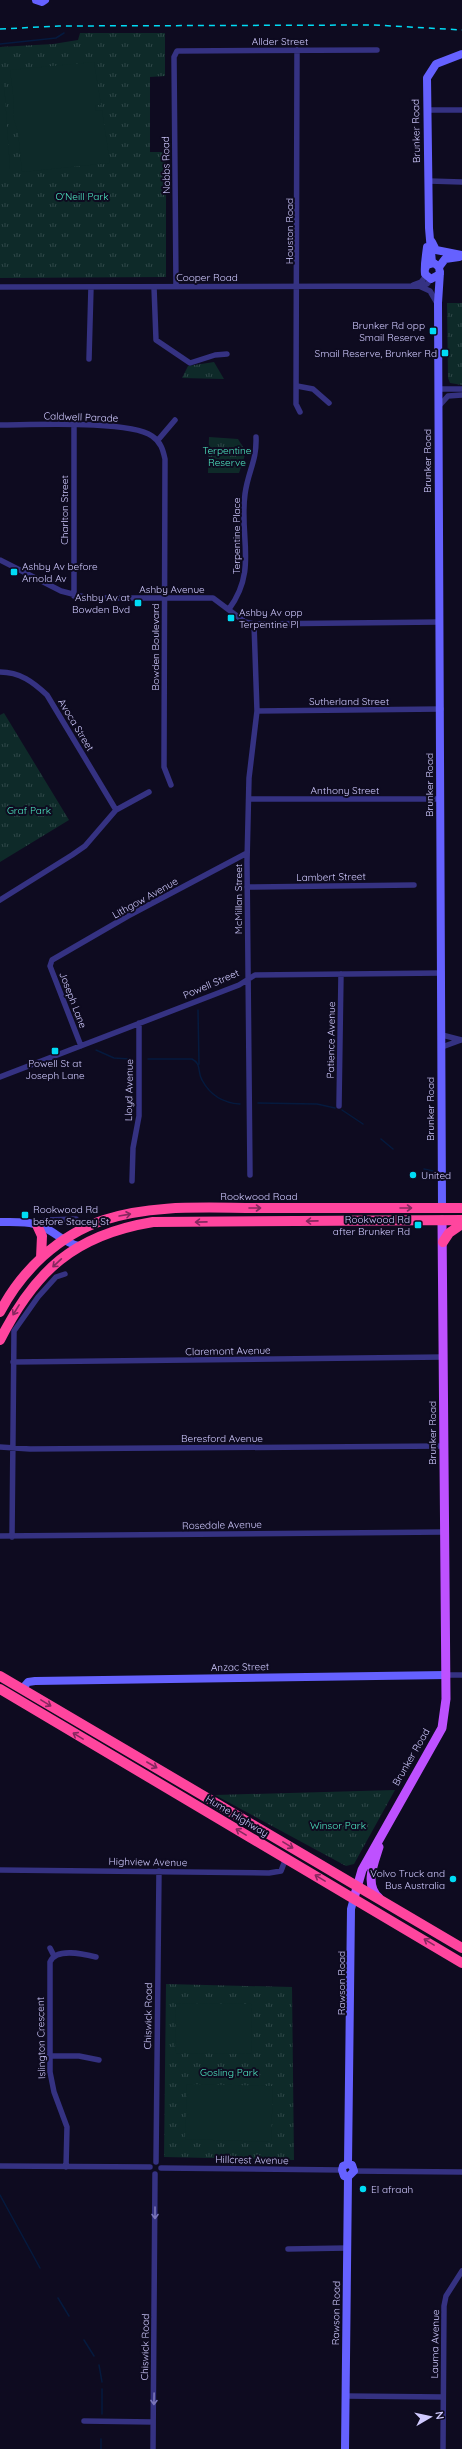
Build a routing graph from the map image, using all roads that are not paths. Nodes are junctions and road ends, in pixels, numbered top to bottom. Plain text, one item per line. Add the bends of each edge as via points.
1 (36, 0) edge
2 (45, 0) edge
3 (184, 50) joint
4 (297, 50) junction
5 (377, 50) dead end
6 (462, 54) edge
7 (428, 110) junction
8 (462, 110) edge
9 (428, 181) junction
10 (462, 182) edge
11 (428, 228) junction
12 (462, 256) edge
13 (436, 266) junction
14 (428, 276) junction
15 (154, 286) junction
16 (176, 286) junction
17 (298, 286) junction
18 (416, 286) junction
19 (0, 287) edge
20 (91, 287) junction
21 (438, 300) junction
22 (227, 354) dead end
23 (90, 359) dead end
24 (297, 386) junction
25 (439, 389) junction
26 (462, 389) edge
27 (462, 395) edge
28 (329, 403) dead end
29 (439, 407) junction
30 (300, 412) dead end
31 (175, 420) dead end
32 (74, 424) junction
33 (0, 425) edge
34 (256, 437) dead end
35 (158, 440) junction
36 (0, 560) edge
37 (74, 596) junction
38 (164, 598) junction
39 (229, 610) junction
40 (440, 622) junction
41 (254, 624) junction
42 (0, 672) edge
43 (441, 709) junction
44 (257, 711) junction
45 (171, 785) dead end
46 (149, 792) dead end
47 (250, 799) junction
48 (441, 799) junction
49 (116, 810) junction
50 (247, 853) junction
51 (414, 885) dead end
52 (247, 887) junction
53 (0, 900) edge
54 (52, 960) joint
55 (442, 973) junction
56 (341, 974) junction
57 (248, 978) junction
58 (139, 1023) junction
59 (442, 1035) junction
60 (462, 1040) edge
61 (81, 1046) junction
62 (442, 1047) junction
63 (0, 1077) edge
64 (339, 1106) dead end
65 (250, 1175) dead end
66 (132, 1181) dead end
67 (442, 1208) junction
68 (462, 1208) edge
69 (76, 1219) dead end
70 (442, 1220) junction
71 (462, 1220) edge
72 (0, 1222) edge
73 (462, 1224) edge
74 (36, 1225) junction
75 (63, 1240) junction
76 (443, 1242) junction
77 (79, 1246) junction
78 (41, 1258) junction
79 (65, 1274) dead end
80 (0, 1312) edge
81 (0, 1340) edge
82 (443, 1357) junction
83 (13, 1362) junction
84 (444, 1446) junction
85 (0, 1447) edge
86 (13, 1448) junction
87 (444, 1532) junction
88 (0, 1536) edge
89 (12, 1537) junction
90 (446, 1675) junction
91 (462, 1675) edge
92 (0, 1676) edge
93 (0, 1689) edge
94 (22, 1689) junction
95 (386, 1826) junction
96 (286, 1858) junction
97 (0, 1870) edge
98 (159, 1871) junction
99 (356, 1886) junction
100 (354, 1898) junction
101 (381, 1900) junction
102 (50, 1948) dead end
103 (462, 1948) edge
104 (54, 1956) junction
105 (96, 1957) dead end
106 (462, 1963) edge
107 (49, 2056) junction
108 (99, 2060) dead end
109 (156, 2162) junction
110 (348, 2164) junction
111 (0, 2166) edge
112 (66, 2167) junction
113 (150, 2168) junction
114 (161, 2168) junction
115 (342, 2170) junction
116 (462, 2172) edge
117 (155, 2174) junction
118 (351, 2174) junction
119 (347, 2248) junction
120 (288, 2249) dead end
121 (462, 2271) edge
122 (345, 2396) junction
123 (443, 2397) junction
124 (84, 2421) dead end
125 (153, 2422) junction
126 (153, 2449) edge
127 (345, 2449) edge
128 (443, 2449) edge

1 - 2 main road
3 - 4 street, Allder Street
3 - 16 street, Nobbs Road via 177,51 174,57
4 - 5 street, Allder Street
4 - 17 street, Houston Road
6 - 7 main road, Brunker Road via 439,62 429,72
7 - 8 street
7 - 9 main road, Brunker Road
9 - 10 street
9 - 11 main road, Brunker Road
11 - 12 main road via 434,249
11 - 13 main road, Brunker Road
11 - 14 main road, Brunker Road
12 - 13 main road via 445,259
13 - 14 main road via 427,265
13 - 14 main road via 437,277
13 - 21 main road, Brunker Road
14 - 18 street, Cooper Road via 427,284
14 - 21 main road, Brunker Road
15 - 16 street, Cooper Road
15 - 20 street, Cooper Road
15 - 22 street via 156,340 190,363
16 - 17 street, Cooper Road
17 - 18 street, Cooper Road
17 - 24 street, Houston Road
18 - 21 street via 430,291
19 - 20 street, Cooper Road
20 - 23 street
21 - 25 main road, Brunker Road
24 - 28 street via 313,389
24 - 30 street, Houston Road via 296,404
25 - 26 street
25 - 29 main road, Brunker Road
27 - 29 street via 448,396
29 - 40 main road, Brunker Road
31 - 35 street
32 - 33 street, Caldwell Parade
32 - 35 street, Caldwell Parade via 135,429
32 - 37 street, Charlton Street
34 - 39 street, Terpentine Place via 256,454 245,495 244,584
35 - 38 street, Bowden Boulevard via 165,459
36 - 37 street, Ashby Avenue
37 - 38 street, Ashby Avenue
38 - 39 street, Ashby Avenue via 213,598
38 - 45 street, Bowden Boulevard via 164,767
39 - 41 street, Ashby Avenue via 245,622
40 - 41 street, Ashby Avenue
40 - 43 main road, Brunker Road
41 - 44 street, McMillan Street
42 - 49 street, Avoca Street via 25,678 47,695
43 - 44 street, Sutherland Street
43 - 48 main road, Brunker Road
44 - 47 street, McMillan Street via 249,778
46 - 49 street
47 - 48 street, Anthony Street
47 - 50 street, McMillan Street
48 - 55 main road, Brunker Road
49 - 53 street via 85,846
50 - 52 street, McMillan Street
50 - 54 street, Lithgow Avenue via 128,916
51 - 52 street, Lambert Street
52 - 57 street, McMillan Street
54 - 61 street, Joseph Lane via 50,966
55 - 56 street, Powell Street
55 - 59 main road, Brunker Road
56 - 57 street, Powell Street via 260,974
56 - 64 street, Patience Avenue
57 - 58 street, Powell Street via 239,985
57 - 65 street, McMillan Street
58 - 61 street, Powell Street
58 - 66 street, Lloyd Avenue via 139,1116 133,1148
59 - 60 street
59 - 62 main road, Brunker Road
60 - 62 street
61 - 63 street, Powell Street
62 - 67 main road, Brunker Road
67 - 68 highway, Rookwood Road
67 - 70 highway, Brunker Road
75 -> 67 highway, Rookwood Road via 103,1220 154,1210
69 - 74 street via 46,1220
70 - 71 highway
70 - 76 main road, Brunker Road
70 -> 77 highway via 152,1222 106,1233
72 - 74 main road
73 - 76 highway via 449,1233
74 - 75 main road
74 - 78 highway via 43,1243
75 - 77 main road
75 - 78 highway, Rookwood Road
76 - 82 main road, Brunker Road
77 -> 81 highway via 59,1260 33,1287 14,1313
78 - 80 highway, Rookwood Road via 17,1285
79 - 83 street via 56,1278 38,1297 14,1331
82 - 83 street, Claremont Avenue
82 - 84 main road, Brunker Road
83 - 86 street
84 - 86 street, Beresford Avenue
84 - 87 main road, Brunker Road
85 - 86 street, Beresford Avenue
86 - 89 street
87 - 89 street, Rosedale Avenue
87 - 90 main road, Brunker Road
88 - 89 street, Rosedale Avenue
90 - 91 street, Anzac Street
90 - 94 main road, Anzac Street via 36,1681 28,1682
90 - 95 main road, Brunker Road via 442,1728
92 - 94 highway, Hume Highway
96 -> 93 highway, Hume Highway
94 -> 99 highway, Hume Highway
95 - 99 main road, Brunker Road
95 - 101 main road via 371,1879 372,1888
96 - 98 street, Highview Avenue via 281,1871 269,1873
100 -> 96 highway, Hume Highway
97 - 98 street, Highview Avenue
98 - 109 street, Chiswick Road
99 - 100 main road, Brunker Road
99 - 101 highway, Hume Highway
106 -> 100 highway, Hume Highway
100 - 110 main road, Rawson Road via 351,1916
101 - 103 highway, Hume Highway
102 - 104 street
104 - 105 street via 68,1953
104 - 107 street, Islington Crescent via 50,1962
107 - 108 street via 79,2056
107 - 112 street, Islington Crescent via 51,2083 67,2127
109 - 113 street
109 - 114 street
110 - 115 main road via 343,2166
110 - 118 main road via 352,2165
111 - 112 street
112 - 113 street
113 - 117 street
114 - 115 street, Hillcrest Avenue
114 - 117 street via 159,2173
115 - 118 main road via 344,2176
116 - 118 street
117 -> 125 street, Chiswick Road
118 - 119 main road, Rawson Road
119 - 120 street
119 - 122 main road, Rawson Road
121 - 123 street, Lauma Avenue via 444,2300
122 - 123 street
122 - 127 main road, Rawson Road
123 - 128 street, Lauma Avenue
124 - 125 street
125 - 126 street, Chiswick Road

